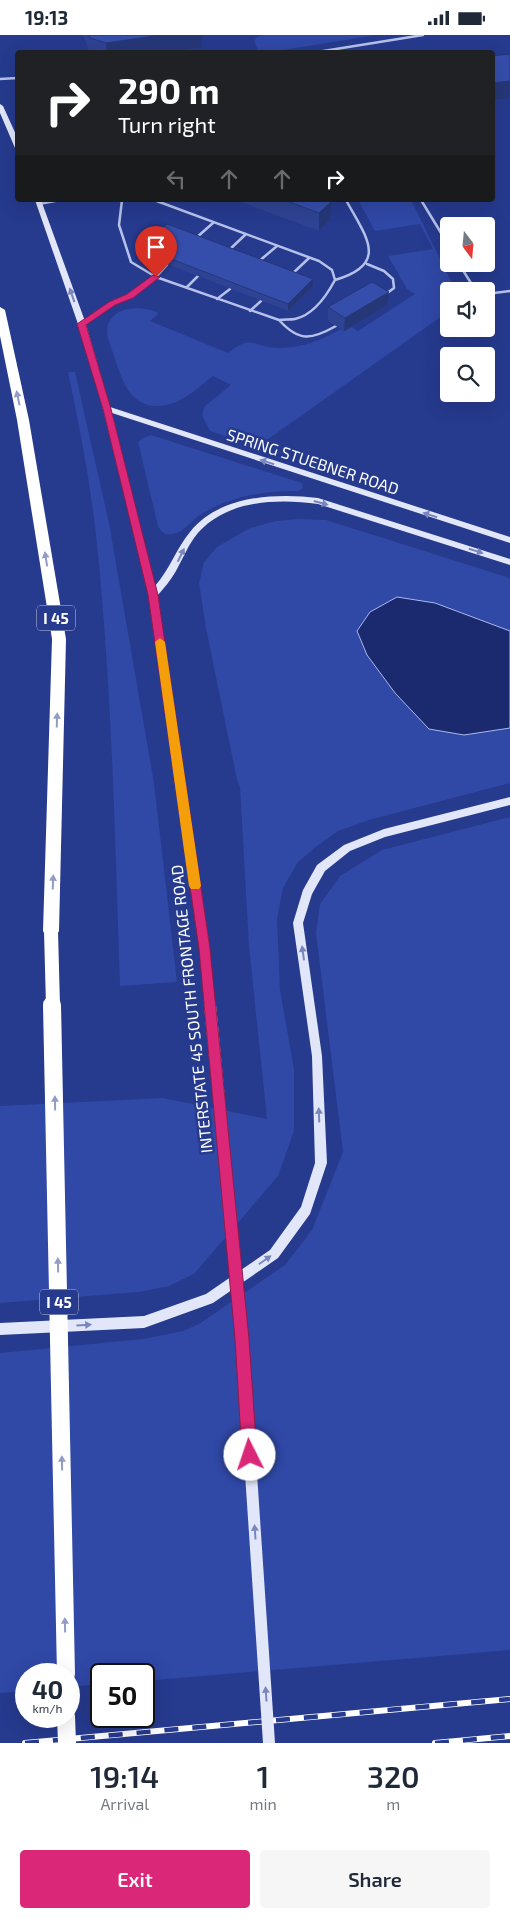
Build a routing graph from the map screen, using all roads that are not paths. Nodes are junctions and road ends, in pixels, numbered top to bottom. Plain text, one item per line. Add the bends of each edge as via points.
1 (423, 35) edge
2 (330, 50) edge
3 (15, 78) edge
4 (0, 79) edge
5 (0, 105) edge
6 (15, 140) edge
7 (39, 202) edge
8 (122, 202) edge
9 (159, 202) edge
10 (347, 202) edge
11 (422, 202) edge
12 (213, 223) junction
13 (440, 231) edge
14 (246, 234) junction
15 (193, 241) edge
16 (277, 246) junction
17 (226, 253) edge
18 (309, 257) junction
19 (367, 264) junction
20 (168, 265) edge
21 (255, 265) edge
22 (156, 277) junction
23 (198, 277) edge
24 (288, 277) edge
25 (335, 280) junction
26 (187, 287) junction
27 (230, 289) edge
28 (510, 291) edge
29 (495, 293) edge
30 (217, 299) junction
31 (379, 300) edge
32 (261, 301) edge
33 (0, 310) edge
34 (250, 311) junction
35 (279, 320) junction
36 (82, 324) junction
37 (336, 326) edge
38 (107, 409) junction
39 (510, 540) edge
40 (510, 562) edge
41 (153, 595) junction
42 (510, 801) edge
43 (0, 1329) edge
44 (66, 1663) edge
45 (66, 1728) edge
46 (67, 1743) edge
47 (269, 1743) edge

1 - 2 lane
3 - 4 lane
5 - 6 main road
36 -> 7 main road, INTERSTATE 45 SOUTH FRONTAGE ROAD
8 - 22 lane via 119,225 131,263
9 - 12 lane
10 - 19 lane via 370,253
11 - 13 lane
12 - 14 lane
12 - 15 lane
14 - 16 lane
14 - 17 lane
16 - 18 lane
16 - 21 lane
18 - 24 lane
18 - 25 lane via 332,270
19 - 25 lane via 357,272
19 - 31 lane via 393,279 394,288
20 - 22 lane
22 - 26 lane
22 - 36 lane
23 - 26 lane
25 - 35 lane via 332,288 309,312 296,319
26 - 30 lane
27 - 30 lane
28 - 29 lane
30 - 34 lane
32 - 34 lane
44 -> 33 highway, I 45, bridge via 51,931 59,639 23,420
34 - 35 lane
35 - 37 lane via 298,336 314,335
36 - 38 main road, INTERSTATE 45 SOUTH FRONTAGE ROAD
39 -> 38 main road, SPRING STUEBNER ROAD
38 - 41 main road, INTERSTATE 45 SOUTH FRONTAGE ROAD
41 -> 40 main road via 173,569 187,542 206,521 244,504 271,499 318,501
47 -> 41 main road, INTERSTATE 45 SOUTH FRONTAGE ROAD, bridge via 242,1339 204,949
43 -> 42 main road via 144,1322 209,1299 274,1254 306,1209 320,1163 317,1056 298,923 306,893 321,868 347,848 384,833
45 - 46 highway, bridge

